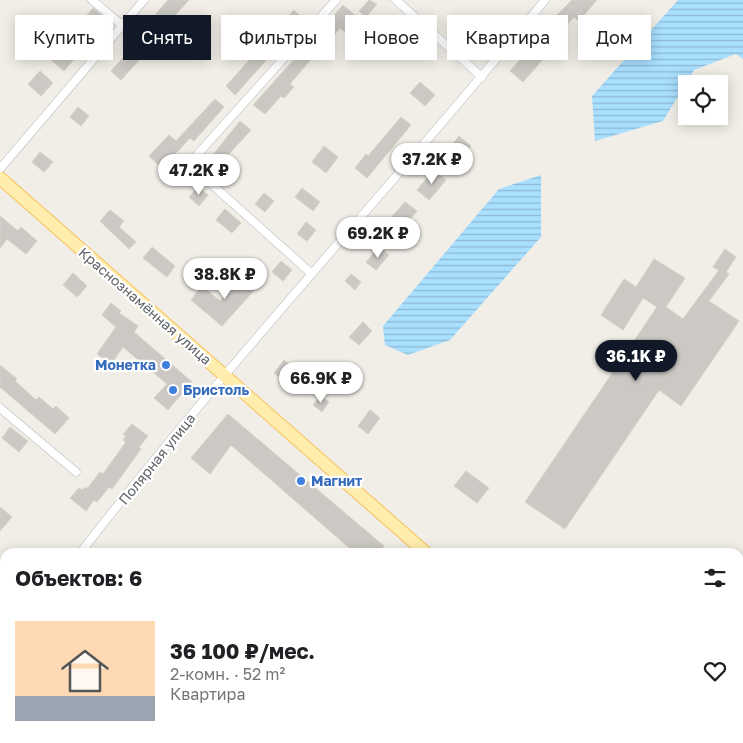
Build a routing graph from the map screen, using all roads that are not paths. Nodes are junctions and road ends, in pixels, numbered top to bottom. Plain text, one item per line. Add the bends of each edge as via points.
1 (92, 0) edge
2 (144, 0) edge
3 (336, 0) edge
4 (396, 0) edge
5 (545, 0) edge
6 (132, 15) edge
7 (123, 26) joint
8 (482, 77) junction
9 (0, 168) edge
10 (0, 178) edge
11 (312, 274) junction
12 (224, 376) junction
13 (0, 408) edge
14 (76, 472) dead end
15 (84, 548) edge
16 (420, 548) edge

1 - 7 street
2 - 6 street
3 - 11 street via 193,163 198,172
4 - 8 street
5 - 8 street, Полярная улица
7 - 9 street
8 - 11 street, Полярная улица
10 - 12 main road, Краснознамённая улица
11 - 12 street, Полярная улица
12 - 15 street, Полярная улица
12 - 16 main road, Краснознамённая улица
13 - 14 street

